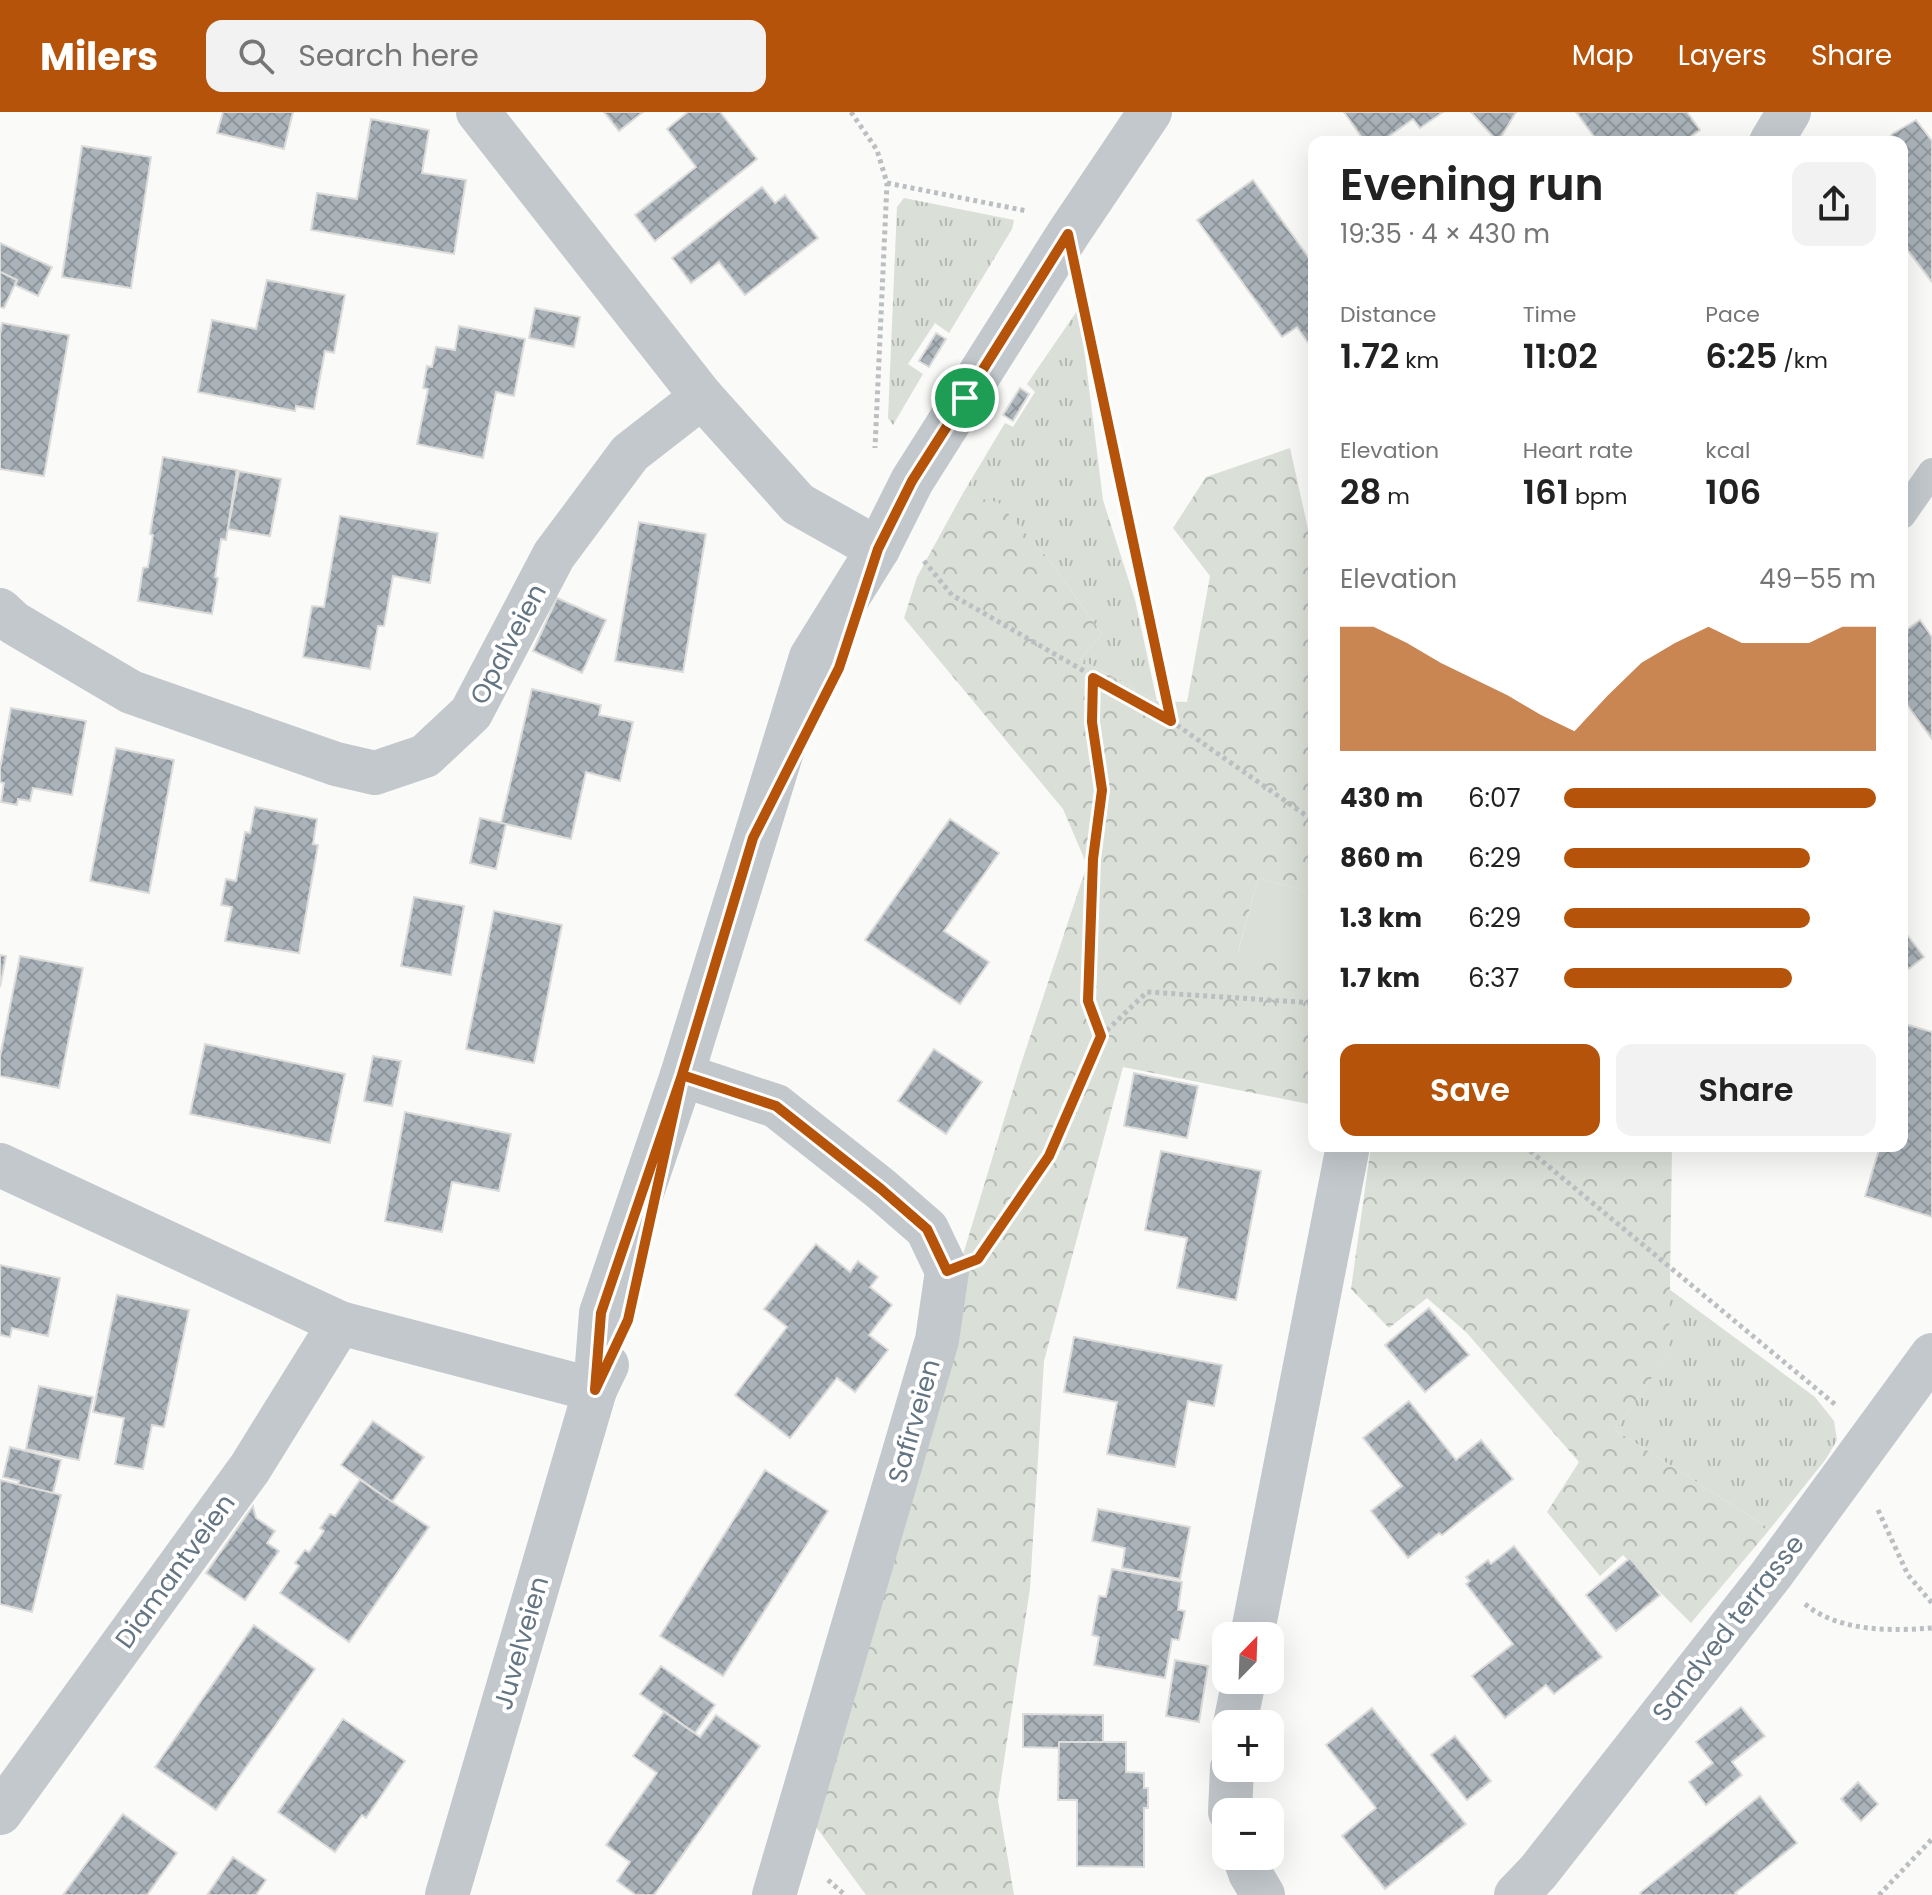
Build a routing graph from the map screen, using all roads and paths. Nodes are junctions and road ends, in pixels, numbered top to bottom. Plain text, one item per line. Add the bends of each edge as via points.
1 (478, 112) edge
2 (851, 112) edge
3 (1150, 112) edge
4 (1789, 112) edge
5 (1775, 136) edge
6 (887, 183) junction
7 (1053, 224) junction
8 (702, 397) junction
9 (875, 451) dead end
10 (1932, 472) edge
11 (1908, 506) edge
12 (898, 552) junction
13 (0, 610) edge
14 (1093, 678) junction
15 (1171, 721) junction
16 (1308, 817) edge
17 (1308, 1003) edge
18 (1101, 1036) junction
19 (682, 1075) junction
20 (1347, 1152) edge
21 (1536, 1152) edge
22 (0, 1165) edge
23 (947, 1271) junction
24 (340, 1323) junction
25 (1932, 1355) edge
26 (595, 1390) junction
27 (1863, 1446) junction
28 (1771, 1575) junction
29 (1932, 1603) edge
30 (1255, 1622) edge
31 (1932, 1628) edge
32 (0, 1813) edge
33 (1932, 1839) edge
34 (1249, 1870) edge
35 (447, 1895) edge
36 (774, 1895) edge
37 (1263, 1895) edge
38 (1516, 1895) edge
39 (1879, 1895) edge

1 - 8 street
2 - 6 path via 877,150
3 - 7 street, Juvelveien
4 - 5 street
6 - 7 path
6 - 9 path
7 - 12 street, Juvelveien via 912,481
7 - 15 path
8 - 12 street via 798,504
8 - 13 street, Opalveien via 630,453 554,555 471,713 425,756 375,773 131,692
10 - 11 lane
12 - 14 path via 952,595
12 - 19 street, Juvelveien via 753,838
14 - 15 path
14 - 18 path via 1092,722 1102,790 1093,859 1088,1001
15 - 16 path
17 - 18 path via 1147,992
18 - 23 path via 1049,1156 978,1259
19 - 23 street via 776,1106 927,1229
19 - 26 street, Juvelveien via 601,1313
20 - 30 street
21 - 27 path
22 - 24 street
23 - 36 street, Safirveien via 937,1340
24 - 26 street
24 - 32 street, Diamantveien via 250,1468
25 - 27 street, Sandved terrasse
26 - 35 street, Juvelveien
27 - 28 street, Sandved terrasse
27 - 29 path via 1908,1575
28 - 31 path via 1822,1617 1888,1631
28 - 38 street, Sandved terrasse
33 - 39 path
34 - 37 street

